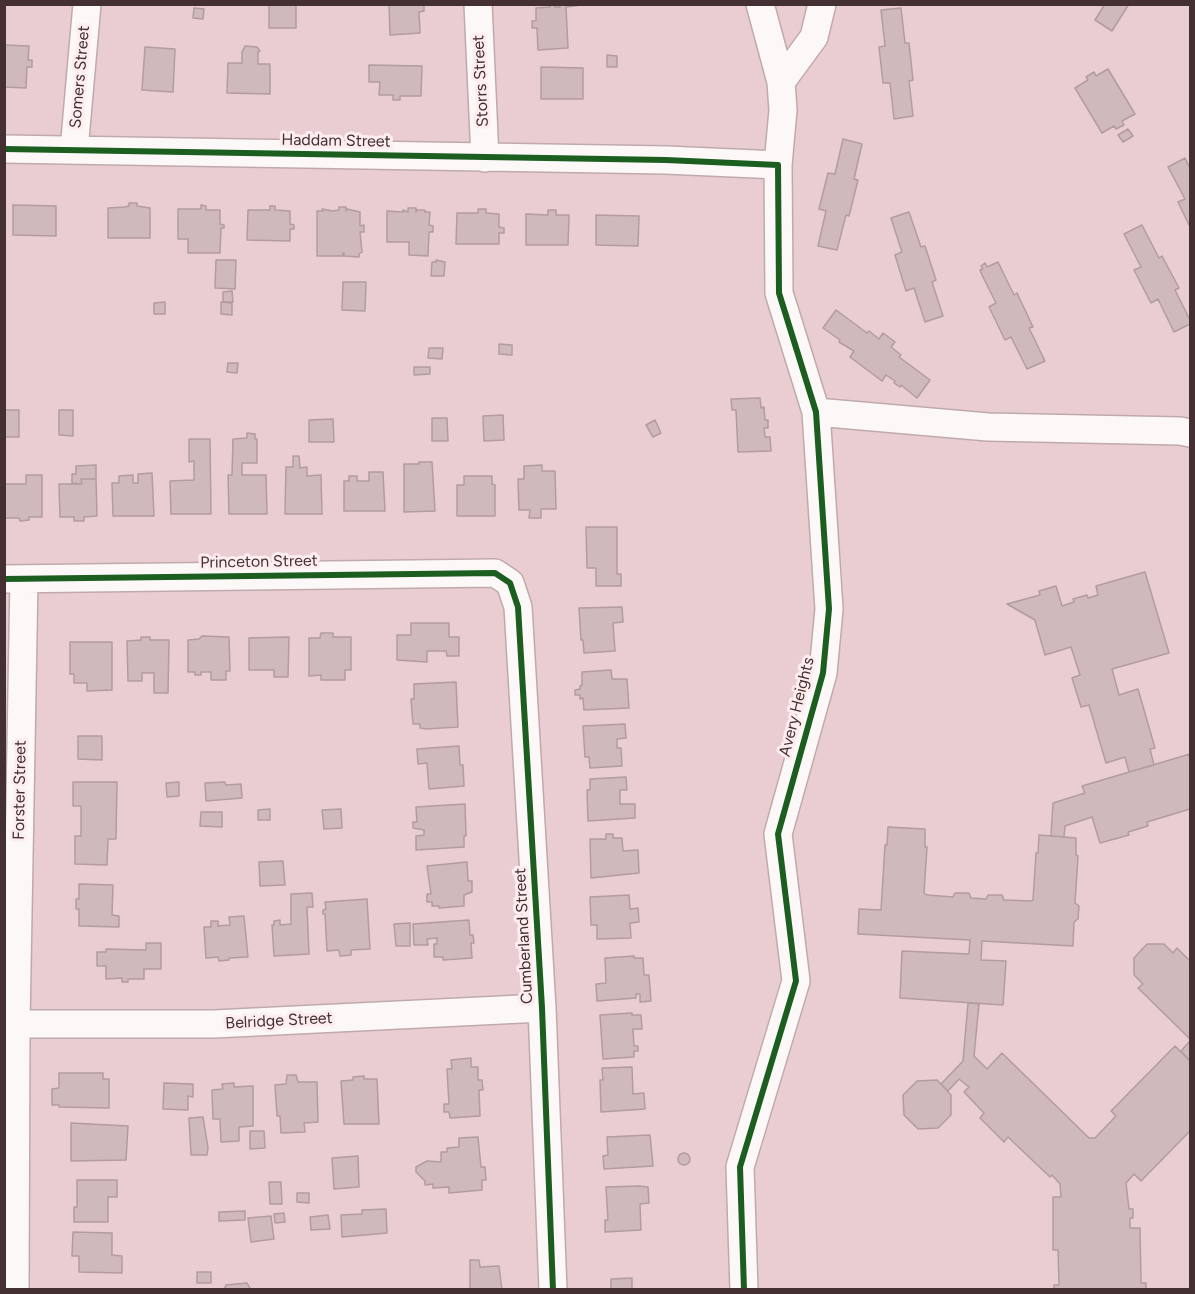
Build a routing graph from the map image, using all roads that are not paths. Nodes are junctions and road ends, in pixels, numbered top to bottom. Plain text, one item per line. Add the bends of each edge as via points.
1 (87, 4) edge
2 (478, 4) edge
3 (760, 4) edge
4 (822, 4) edge
5 (782, 82) junction
6 (4, 149) edge
7 (74, 150) junction
8 (485, 158) junction
9 (778, 165) junction
10 (816, 412) junction
11 (1191, 433) edge
12 (14, 579) edge
13 (510, 583) joint
14 (542, 1008) junction
15 (16, 1024) junction
16 (15, 1290) edge
17 (553, 1290) edge
18 (744, 1290) edge

1 - 7 street, Somers Street
2 - 8 street, Storrs Street
3 - 5 street, Avery Heights
4 - 5 street via 814,37
5 - 9 street, Avery Heights
6 - 7 street, Haddam Street
7 - 8 street, Haddam Street
8 - 9 street, Haddam Street
9 - 10 street, Avery Heights via 779,293
10 - 11 street via 988,427
10 - 18 street, Avery Heights via 829,609 823,673 778,834 796,981 740,1167
12 - 13 street, Princeton Street via 495,573
12 - 15 street, Forster Street
13 - 14 street, Cumberland Street via 518,607
14 - 15 street, Belridge Street via 214,1024
14 - 17 street, Cumberland Street
15 - 16 street, Forster Street

